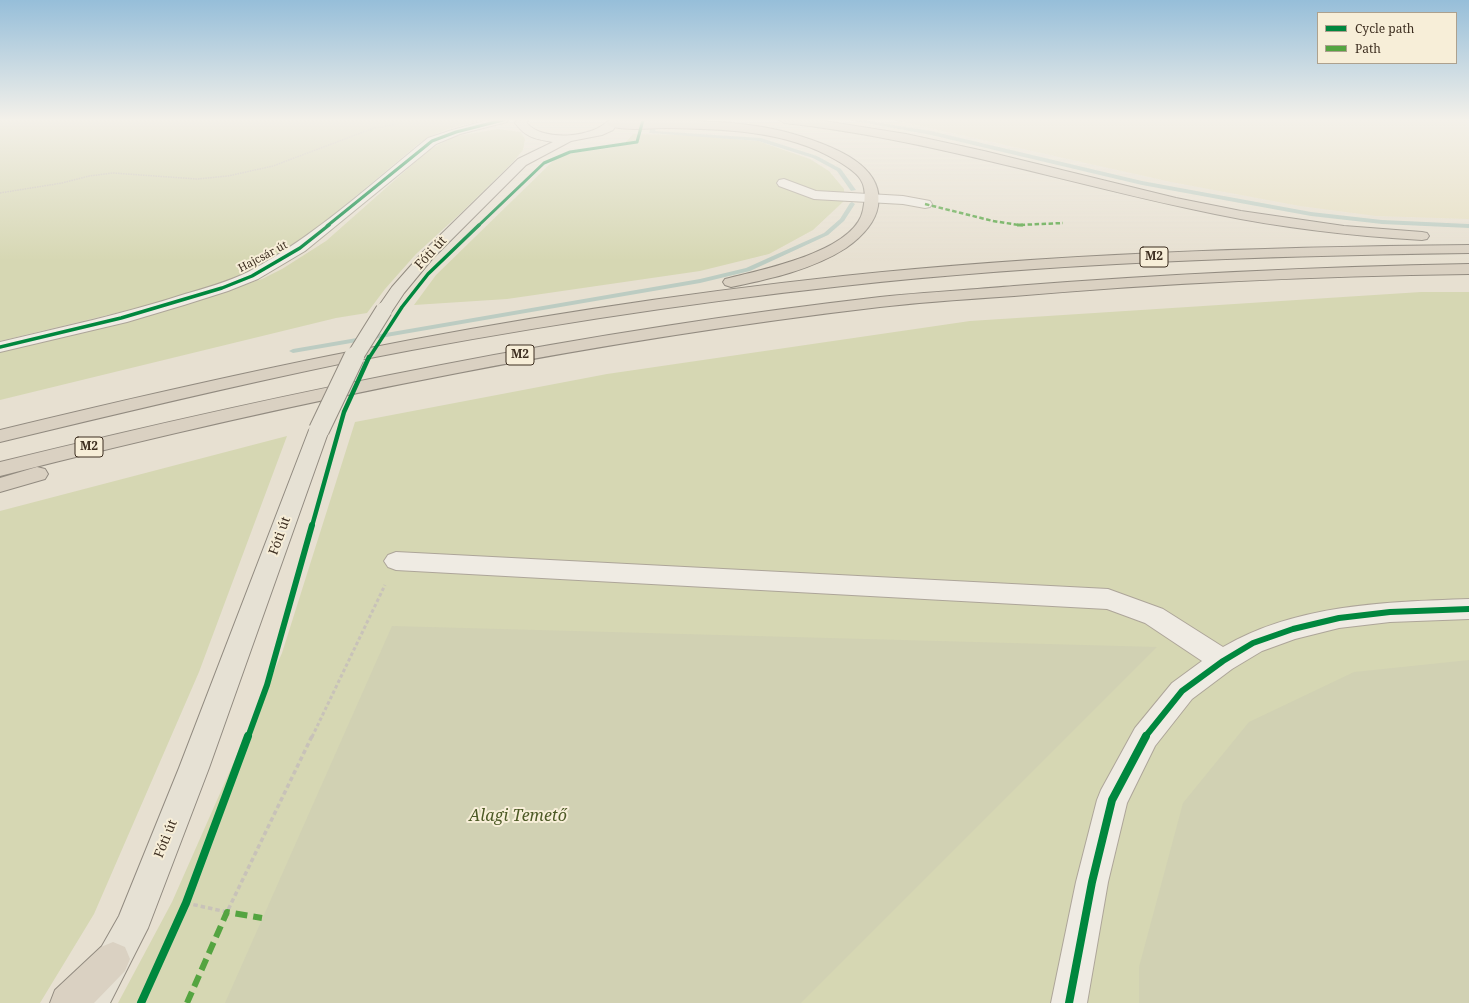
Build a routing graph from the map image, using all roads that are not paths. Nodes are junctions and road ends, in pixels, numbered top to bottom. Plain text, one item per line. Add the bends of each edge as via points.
1 (400, 167) edge
2 (502, 167) edge
3 (855, 167) edge
4 (1030, 167) edge
5 (784, 183) dead end
6 (874, 198) junction
7 (925, 204) dead end
8 (1469, 238) edge
9 (1469, 249) edge
10 (1469, 268) edge
11 (612, 312) junction
12 (0, 347) edge
13 (177, 425) junction
14 (0, 436) edge
15 (0, 469) edge
16 (0, 485) edge
17 (396, 561) road end
18 (1469, 609) edge
19 (1223, 661) junction
20 (113, 959) junction
21 (68, 1003) edge
22 (90, 1003) edge
23 (1069, 1003) edge

1 - 12 street, Hajcsár út via 300,248 252,276 171,304
2 - 20 main road, Fóti út, bridge via 398,290 352,361 319,430 194,768 131,928
3 - 6 highway via 866,177
4 - 8 highway via 1165,199 1251,216 1384,234
5 - 6 street via 814,195
6 - 7 street
6 - 11 highway via 869,219 863,228 843,245 817,257 751,278
9 - 11 highway, M2 via 1235,253 1043,263 840,281
10 - 13 highway, M2 via 1258,275 1070,286 866,304 676,330 522,355 396,378
11 - 14 highway, M2 via 401,347 149,400
13 - 15 highway, M2
13 - 16 highway via 82,463
17 - 19 street via 1108,599 1154,616
18 - 19 street via 1390,612 1339,618 1253,643
19 - 23 street via 1182,691 1145,737 1112,800 1092,882
20 - 21 highway
20 - 22 main road, Fóti út

